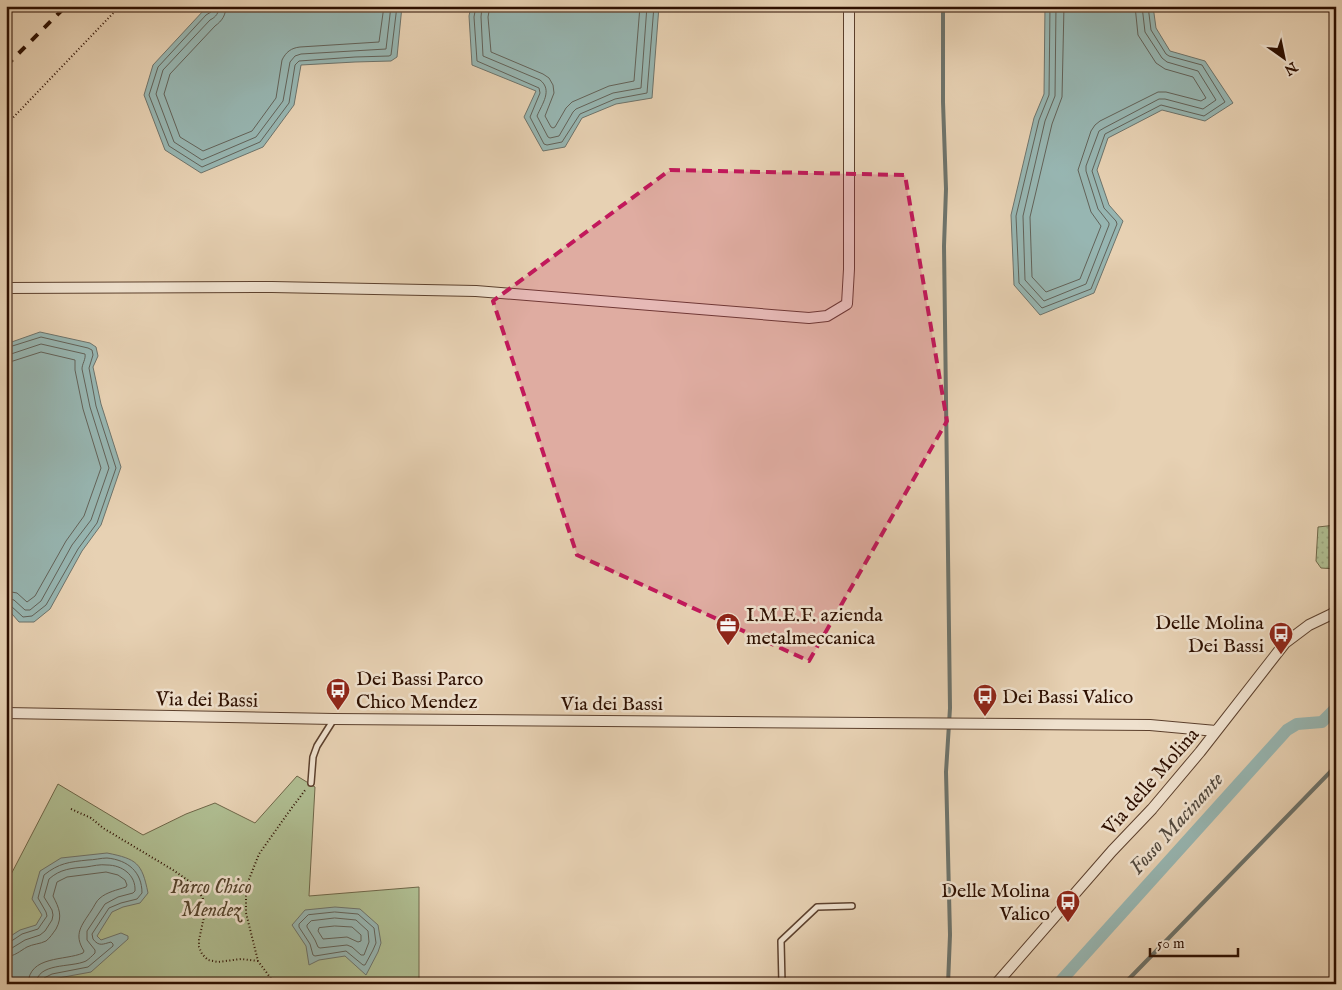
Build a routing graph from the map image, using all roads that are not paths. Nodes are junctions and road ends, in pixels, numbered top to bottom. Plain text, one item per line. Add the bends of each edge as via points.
1 (848, 6) edge
2 (6, 288) edge
3 (1336, 610) edge
4 (6, 713) edge
5 (334, 719) junction
6 (1216, 731) junction
7 (311, 783) road end
8 (852, 906) dead end
9 (782, 984) edge
10 (996, 984) edge

1 - 2 street via 849,269 846,304 827,316 809,318 476,291 272,287
3 - 6 street, Via delle Molina via 1285,643
4 - 5 street, Via dei Bassi
5 - 6 street, Via dei Bassi via 1150,725
5 - 7 lane via 313,757
6 - 10 street, Via delle Molina via 1152,809
8 - 9 lane via 817,907 781,941

